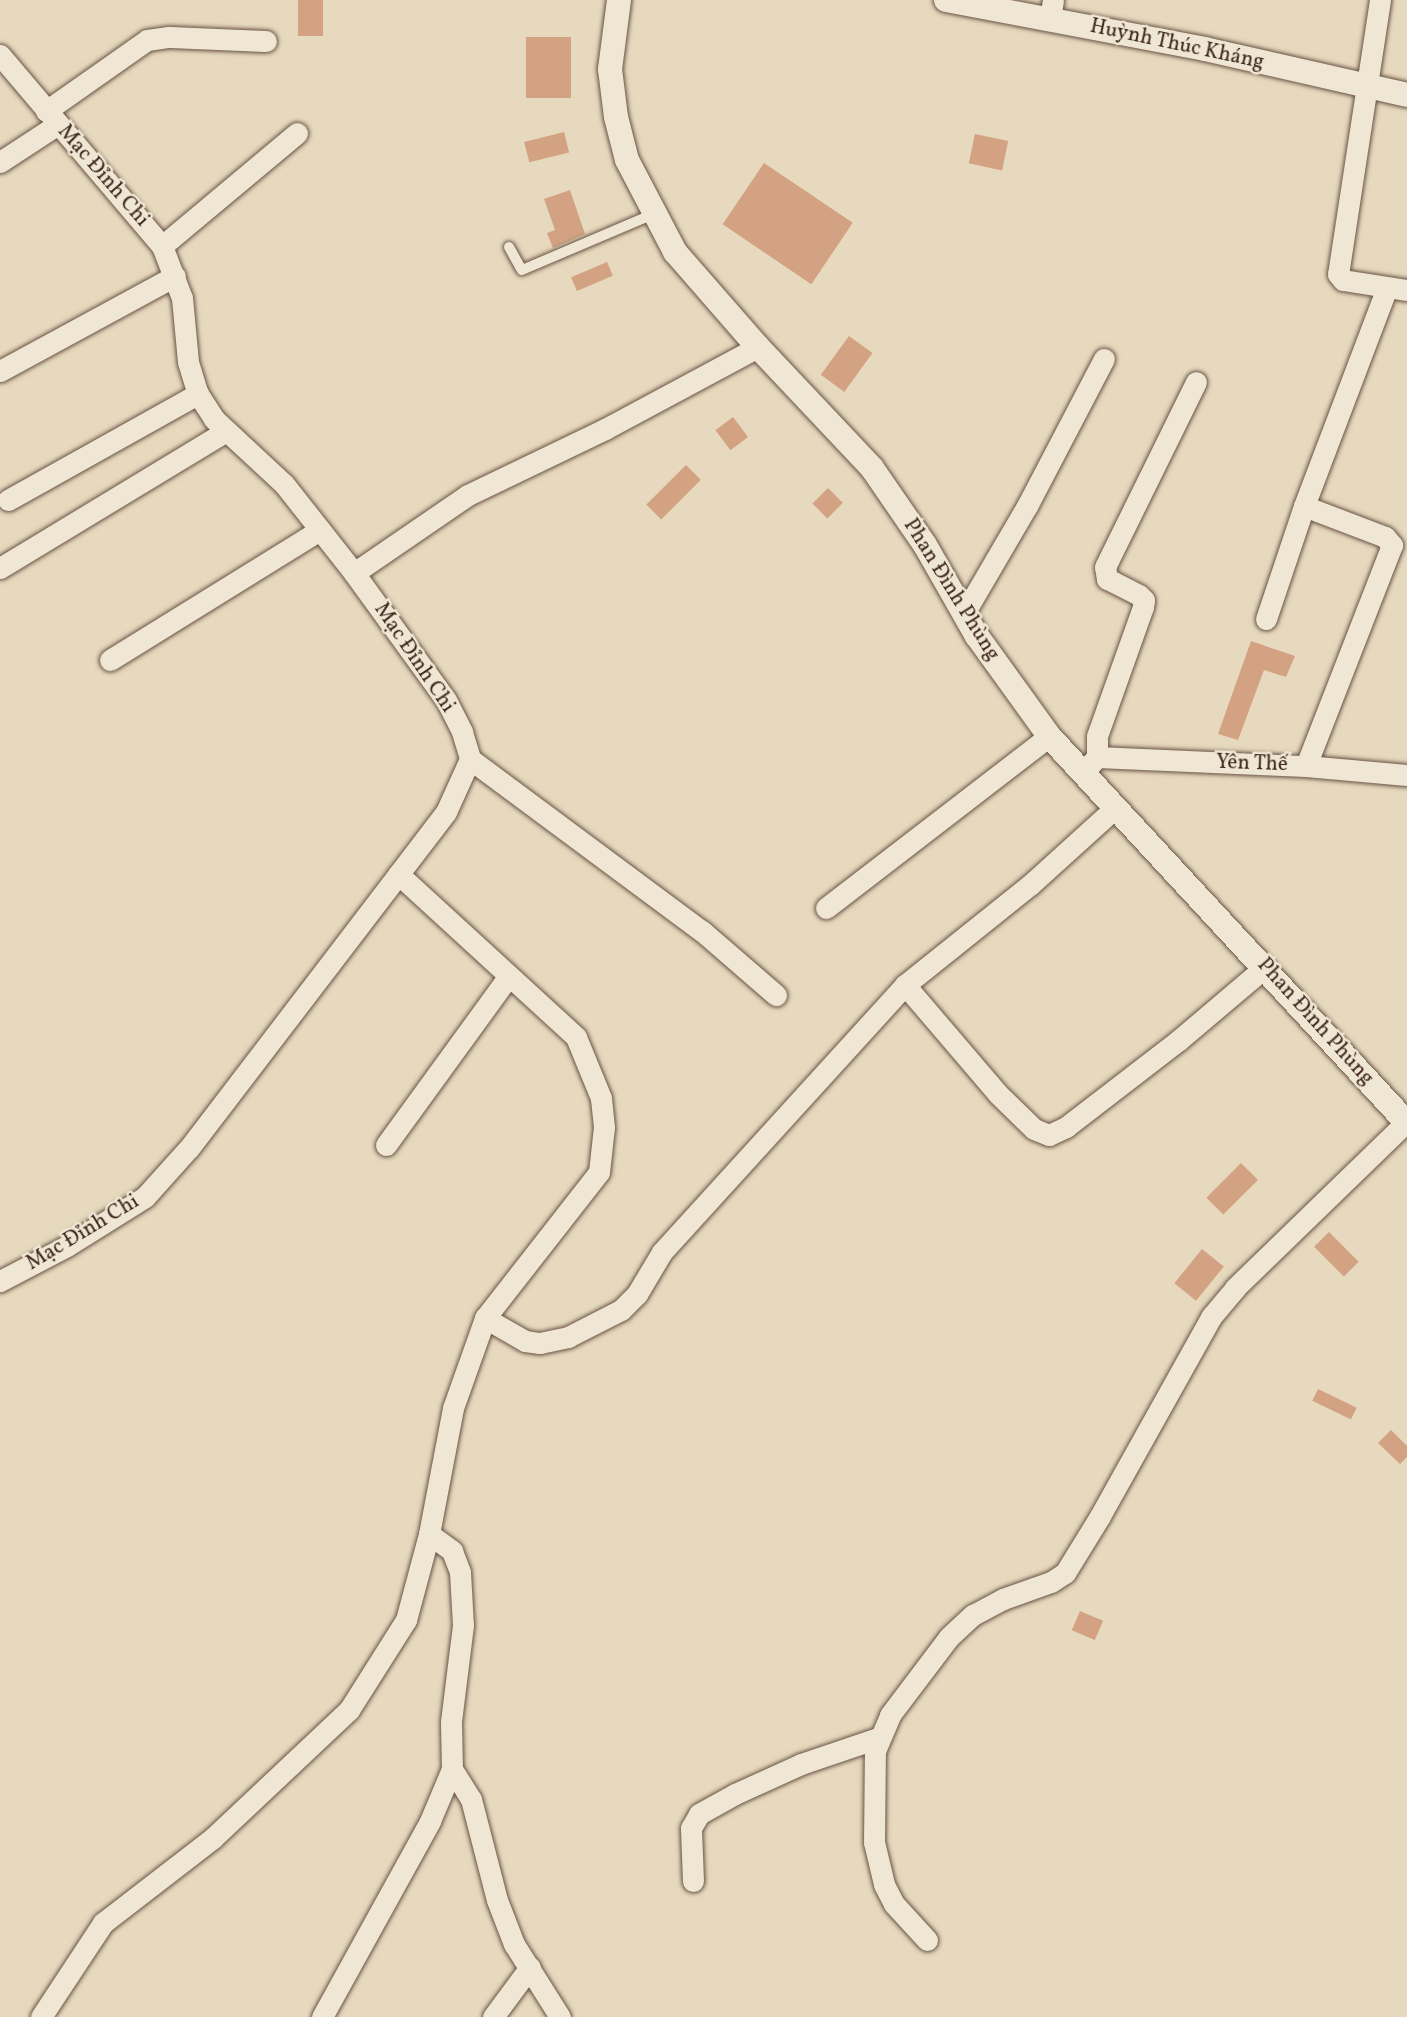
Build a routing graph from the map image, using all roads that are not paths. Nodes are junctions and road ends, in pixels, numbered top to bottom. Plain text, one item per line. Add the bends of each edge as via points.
1 (619, 0) edge
2 (946, 0) edge
3 (1380, 0) edge
4 (1051, 10) edge
5 (266, 41) dead end
6 (0, 55) edge
7 (1366, 87) junction
8 (1407, 95) edge
9 (52, 118) junction
10 (297, 132) dead end
11 (0, 162) edge
12 (653, 214) junction
13 (162, 246) junction
14 (509, 247) dead end
15 (174, 276) junction
16 (1397, 289) edge
17 (758, 347) junction
18 (1104, 359) dead end
19 (0, 371) edge
20 (1196, 382) dead end
21 (198, 394) junction
22 (226, 431) junction
23 (8, 500) dead end
24 (1304, 506) junction
25 (320, 530) junction
26 (0, 568) edge
27 (355, 573) junction
28 (965, 612) junction
29 (1266, 619) dead end
30 (110, 660) dead end
31 (1049, 736) junction
32 (470, 759) junction
33 (1090, 765) junction
34 (1306, 766) junction
35 (1407, 775) edge
36 (1115, 808) junction
37 (398, 874) junction
38 (826, 908) dead end
39 (1265, 967) junction
40 (509, 976) junction
41 (905, 985) junction
42 (776, 995) dead end
43 (1406, 1123) edge
44 (386, 1144) dead end
45 (0, 1281) edge
46 (485, 1318) junction
47 (429, 1534) junction
48 (878, 1738) junction
49 (452, 1769) junction
50 (693, 1881) dead end
51 (927, 1940) dead end
52 (530, 1967) junction
53 (41, 2017) edge
54 (322, 2017) edge
55 (493, 2017) edge
56 (560, 2017) edge

1 - 12 street, Phan Đình Phùng via 610,69 616,117 627,160
2 - 4 street, Huỳnh Thúc Kháng
3 - 7 street
4 - 7 street, Huỳnh Thúc Kháng
5 - 9 street via 147,40
6 - 9 street, Mạc Đỉnh Chi
7 - 8 street, Huỳnh Thúc Kháng
7 - 16 street via 1338,274 1343,280
9 - 11 street
9 - 13 street, Mạc Đỉnh Chi
10 - 13 street
12 - 14 lane via 522,270
12 - 17 street, Phan Đình Phùng via 675,252
13 - 15 street, Mạc Đỉnh Chi
15 - 19 street
15 - 21 street, Mạc Đỉnh Chi
16 - 24 street
17 - 27 street via 468,495
17 - 28 street, Phan Đình Phùng via 872,468
18 - 28 street
20 - 33 street via 1105,567 1107,579 1144,600
21 - 22 street, Mạc Đỉnh Chi
21 - 23 street
22 - 25 street, Mạc Đỉnh Chi via 284,484
22 - 26 street
24 - 29 street
24 - 34 street via 1385,537 1392,545
25 - 27 street, Mạc Đỉnh Chi
25 - 30 street
27 - 32 street, Mạc Đỉnh Chi via 446,700
28 - 31 street, Phan Đình Phùng via 977,636
31 - 33 street, Phan Đình Phùng
31 - 38 street
32 - 37 street, Mạc Đỉnh Chi via 446,812
32 - 42 street via 702,932
33 - 34 street, Yên Thế
33 - 36 street, Phan Đình Phùng
34 - 35 street, Yên Thế
36 - 39 street, Phan Đình Phùng
36 - 41 street via 1030,885
37 - 40 street
37 - 45 street, Mạc Đỉnh Chi via 188,1149 145,1197
39 - 41 street via 1178,1041 1066,1127 1049,1135 1034,1129 998,1094
39 - 43 street, Phan Đình Phùng
40 - 44 street
40 - 46 street via 576,1037 601,1098 604,1127 600,1172
41 - 46 street via 670,1243 621,1310 568,1337 540,1343 525,1341
43 - 48 street via 1211,1317 1065,1573 987,1606 960,1627 928,1663
46 - 47 street via 453,1408
47 - 49 street via 452,1551 460,1572 463,1625 451,1722
47 - 53 street via 406,1620 349,1710 212,1838 103,1923
48 - 50 street via 801,1764 699,1814 691,1828
48 - 51 street via 872,1808 879,1866 894,1903
49 - 52 street via 471,1798 497,1900 514,1944
49 - 54 street via 430,1821
52 - 55 street
52 - 56 street

